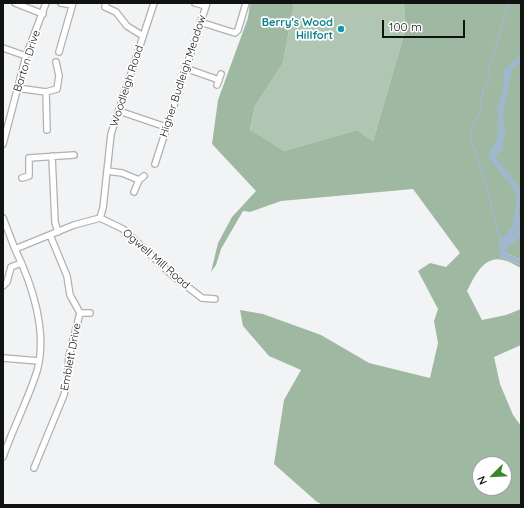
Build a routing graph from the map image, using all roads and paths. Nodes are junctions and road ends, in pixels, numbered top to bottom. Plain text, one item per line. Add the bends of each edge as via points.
1 (15, 3) edge
2 (46, 3) edge
3 (61, 3) edge
4 (106, 3) edge
5 (154, 3) edge
6 (195, 3) edge
7 (246, 3) edge
8 (73, 4) edge
9 (206, 5) edge
10 (43, 14) junction
11 (200, 22) junction
12 (143, 36) junction
13 (3, 48) edge
14 (60, 52) dead end
15 (26, 56) junction
16 (56, 60) dead end
17 (185, 68) junction
18 (221, 74) dead end
19 (18, 88) junction
20 (46, 92) junction
21 (119, 111) junction
22 (166, 127) junction
23 (47, 130) dead end
24 (3, 144) edge
25 (152, 147) dead end
26 (159, 150) junction
27 (52, 156) junction
28 (74, 156) dead end
29 (155, 164) dead end
30 (107, 171) junction
31 (22, 178) dead end
32 (134, 192) dead end
33 (3, 218) edge
34 (100, 218) junction
35 (58, 232) junction
36 (50, 235) junction
37 (15, 249) junction
38 (21, 263) junction
39 (3, 286) edge
40 (215, 299) dead end
41 (80, 313) junction
42 (90, 313) dead end
43 (3, 358) edge
44 (39, 361) junction
45 (3, 457) edge
46 (34, 468) dead end

1 - 10 street
2 - 10 street, Barton Drive
3 - 8 street
4 - 12 street via 105,7 116,12 127,26
5 - 12 street, Woodleigh Road
6 - 9 street
7 - 11 street via 235,33
8 - 14 street
9 - 11 street, Higher Budleigh Meadow
10 - 15 street, Barton Drive
11 - 17 street, Higher Budleigh Meadow
12 - 21 street, Woodleigh Road
13 - 15 street
15 - 19 street, Barton Drive
16 - 20 street via 59,85 54,91
17 - 18 street via 218,82
17 - 22 street, Higher Budleigh Meadow
19 - 20 street
19 - 24 street, Barton Drive
20 - 23 street
21 - 22 street
21 - 30 street, Woodleigh Road via 111,134
22 - 26 street, Higher Budleigh Meadow
25 - 26 street, Higher Budleigh Meadow
26 - 29 street, Higher Budleigh Meadow
27 - 28 street
27 - 31 street via 29,158 29,176
27 - 35 street via 55,222
30 - 32 street via 141,178
30 - 34 street, Woodleigh Road via 104,208
33 - 37 street
34 - 35 street
34 - 40 street, Ogwell Mill Road via 123,229 171,274 202,298
35 - 36 street
36 - 37 street
36 - 41 street, Emblett Drive via 67,276 70,295
37 - 38 street
38 - 39 street via 11,267 7,282
38 - 44 street via 37,316
41 - 42 street, Emblett Drive
41 - 46 street, Emblett Drive via 69,356 64,395
43 - 44 street
44 - 45 street

